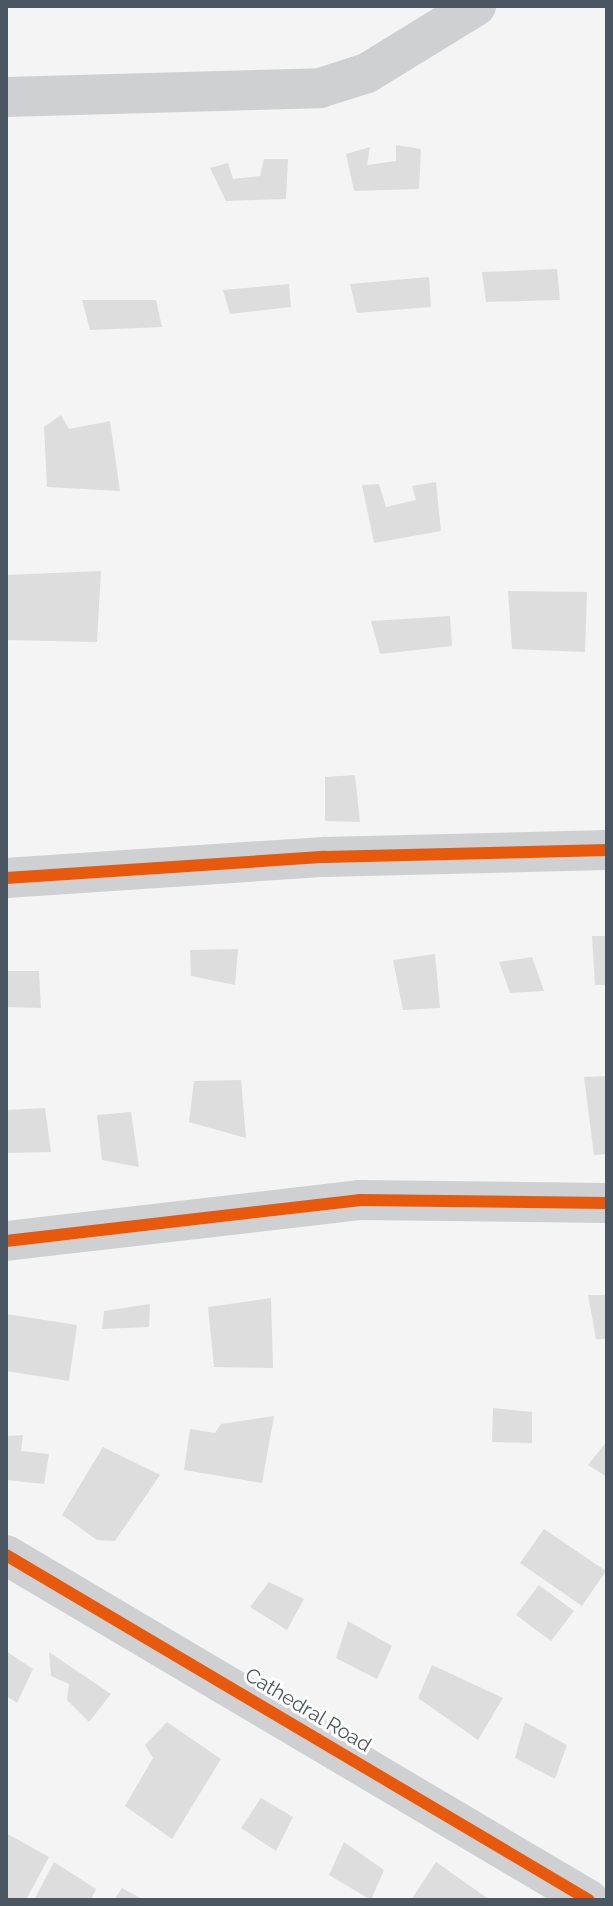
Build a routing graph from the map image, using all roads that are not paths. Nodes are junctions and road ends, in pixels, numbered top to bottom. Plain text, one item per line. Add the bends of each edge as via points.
1 (476, 6) edge
2 (6, 97) edge
3 (607, 850) edge
4 (6, 878) edge
5 (607, 1203) edge
6 (6, 1241) edge
7 (6, 1555) edge
8 (589, 1900) edge

1 - 2 street via 379,67 320,88
3 - 4 street via 324,857
5 - 6 street via 359,1200
7 - 8 street, Cathedral Road

